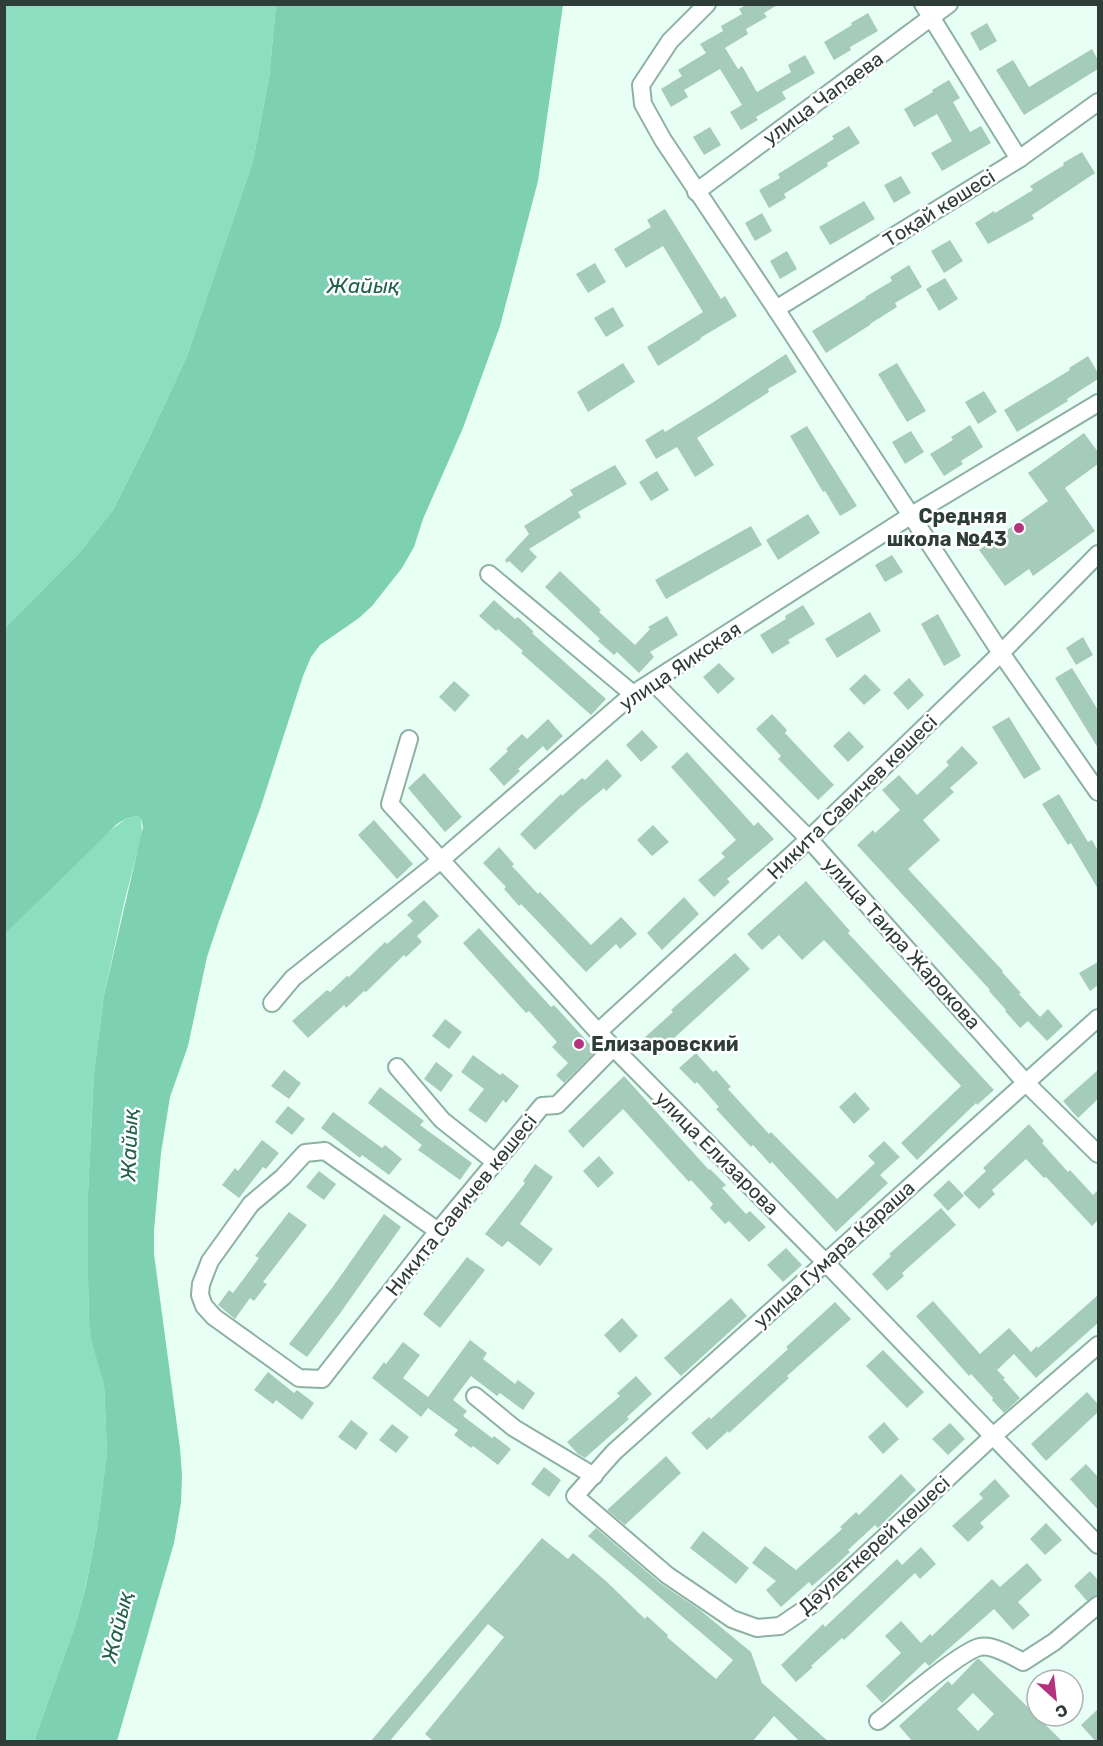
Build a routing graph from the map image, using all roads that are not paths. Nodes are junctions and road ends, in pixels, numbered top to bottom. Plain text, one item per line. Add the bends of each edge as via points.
1 (708, 4) edge
2 (949, 4) edge
3 (927, 12) edge
4 (1098, 102) edge
5 (1019, 159) junction
6 (696, 192) junction
7 (776, 309) junction
8 (1098, 403) edge
9 (910, 516) junction
10 (1098, 554) edge
11 (489, 574) dead end
12 (1001, 653) junction
13 (653, 682) junction
14 (633, 694) junction
15 (409, 739) dead end
16 (1098, 792) edge
17 (810, 839) junction
18 (441, 860) junction
19 (272, 1003) dead end
20 (1098, 1018) edge
21 (598, 1032) junction
22 (613, 1048) junction
23 (397, 1067) dead end
24 (1025, 1082) junction
25 (1098, 1154) edge
26 (495, 1162) junction
27 (438, 1231) junction
28 (825, 1262) junction
29 (1098, 1345) edge
30 (475, 1396) dead end
31 (993, 1437) junction
32 (594, 1476) junction
33 (575, 1496) joint
34 (1098, 1545) edge
35 (1098, 1605) edge
36 (878, 1720) dead end

1 - 6 street via 670,41 641,85 644,104
2 - 3 street, улица Чапаева
3 - 5 street
3 - 6 street, улица Чапаева
4 - 5 street, Тоқай көшесі
5 - 7 street, Тоқай көшесі
6 - 7 street
7 - 9 street
8 - 9 street, улица Яикская
9 - 12 street
9 - 13 street, улица Яикская
10 - 12 street, Никита Савичев көшесі
11 - 14 street
12 - 16 street
12 - 17 street, Никита Савичев көшесі
13 - 14 street, улица Яикская
13 - 17 street, улица Таира Жарокова
14 - 18 street, улица Яикская
15 - 18 street, улица Елизарова via 390,804
17 - 21 street, Никита Савичев көшесі
17 - 24 street, улица Таира Жарокова
18 - 19 street, улица Яикская via 293,978
18 - 21 street, улица Елизарова
20 - 24 street, улица Гумара Караша
21 - 22 street, улица Елизарова
22 - 26 street, Никита Савичев көшесі via 557,1105 542,1106
22 - 28 street, улица Елизарова
23 - 26 street via 442,1120
24 - 25 street, улица Таира Жарокова
24 - 28 street, улица Гумара Караша
26 - 27 street, Никита Савичев көшесі
27 - 27 street, Никита Савичев көшесі via 322,1379 299,1378 214,1317 200,1295 210,1261 251,1204 305,1153 325,1151
28 - 31 street, улица Елизарова
28 - 32 street, улица Гумара Караша via 614,1452
29 - 31 street, Дәулеткерей көшесі
30 - 32 street via 514,1428
31 - 33 street, Дәулеткерей көшесі via 814,1603 780,1626 757,1628 732,1619 667,1575
31 - 34 street, улица Елизарова
32 - 33 street, улица Гумара Караша
35 - 36 street via 1023,1662 1003,1651 980,1646

